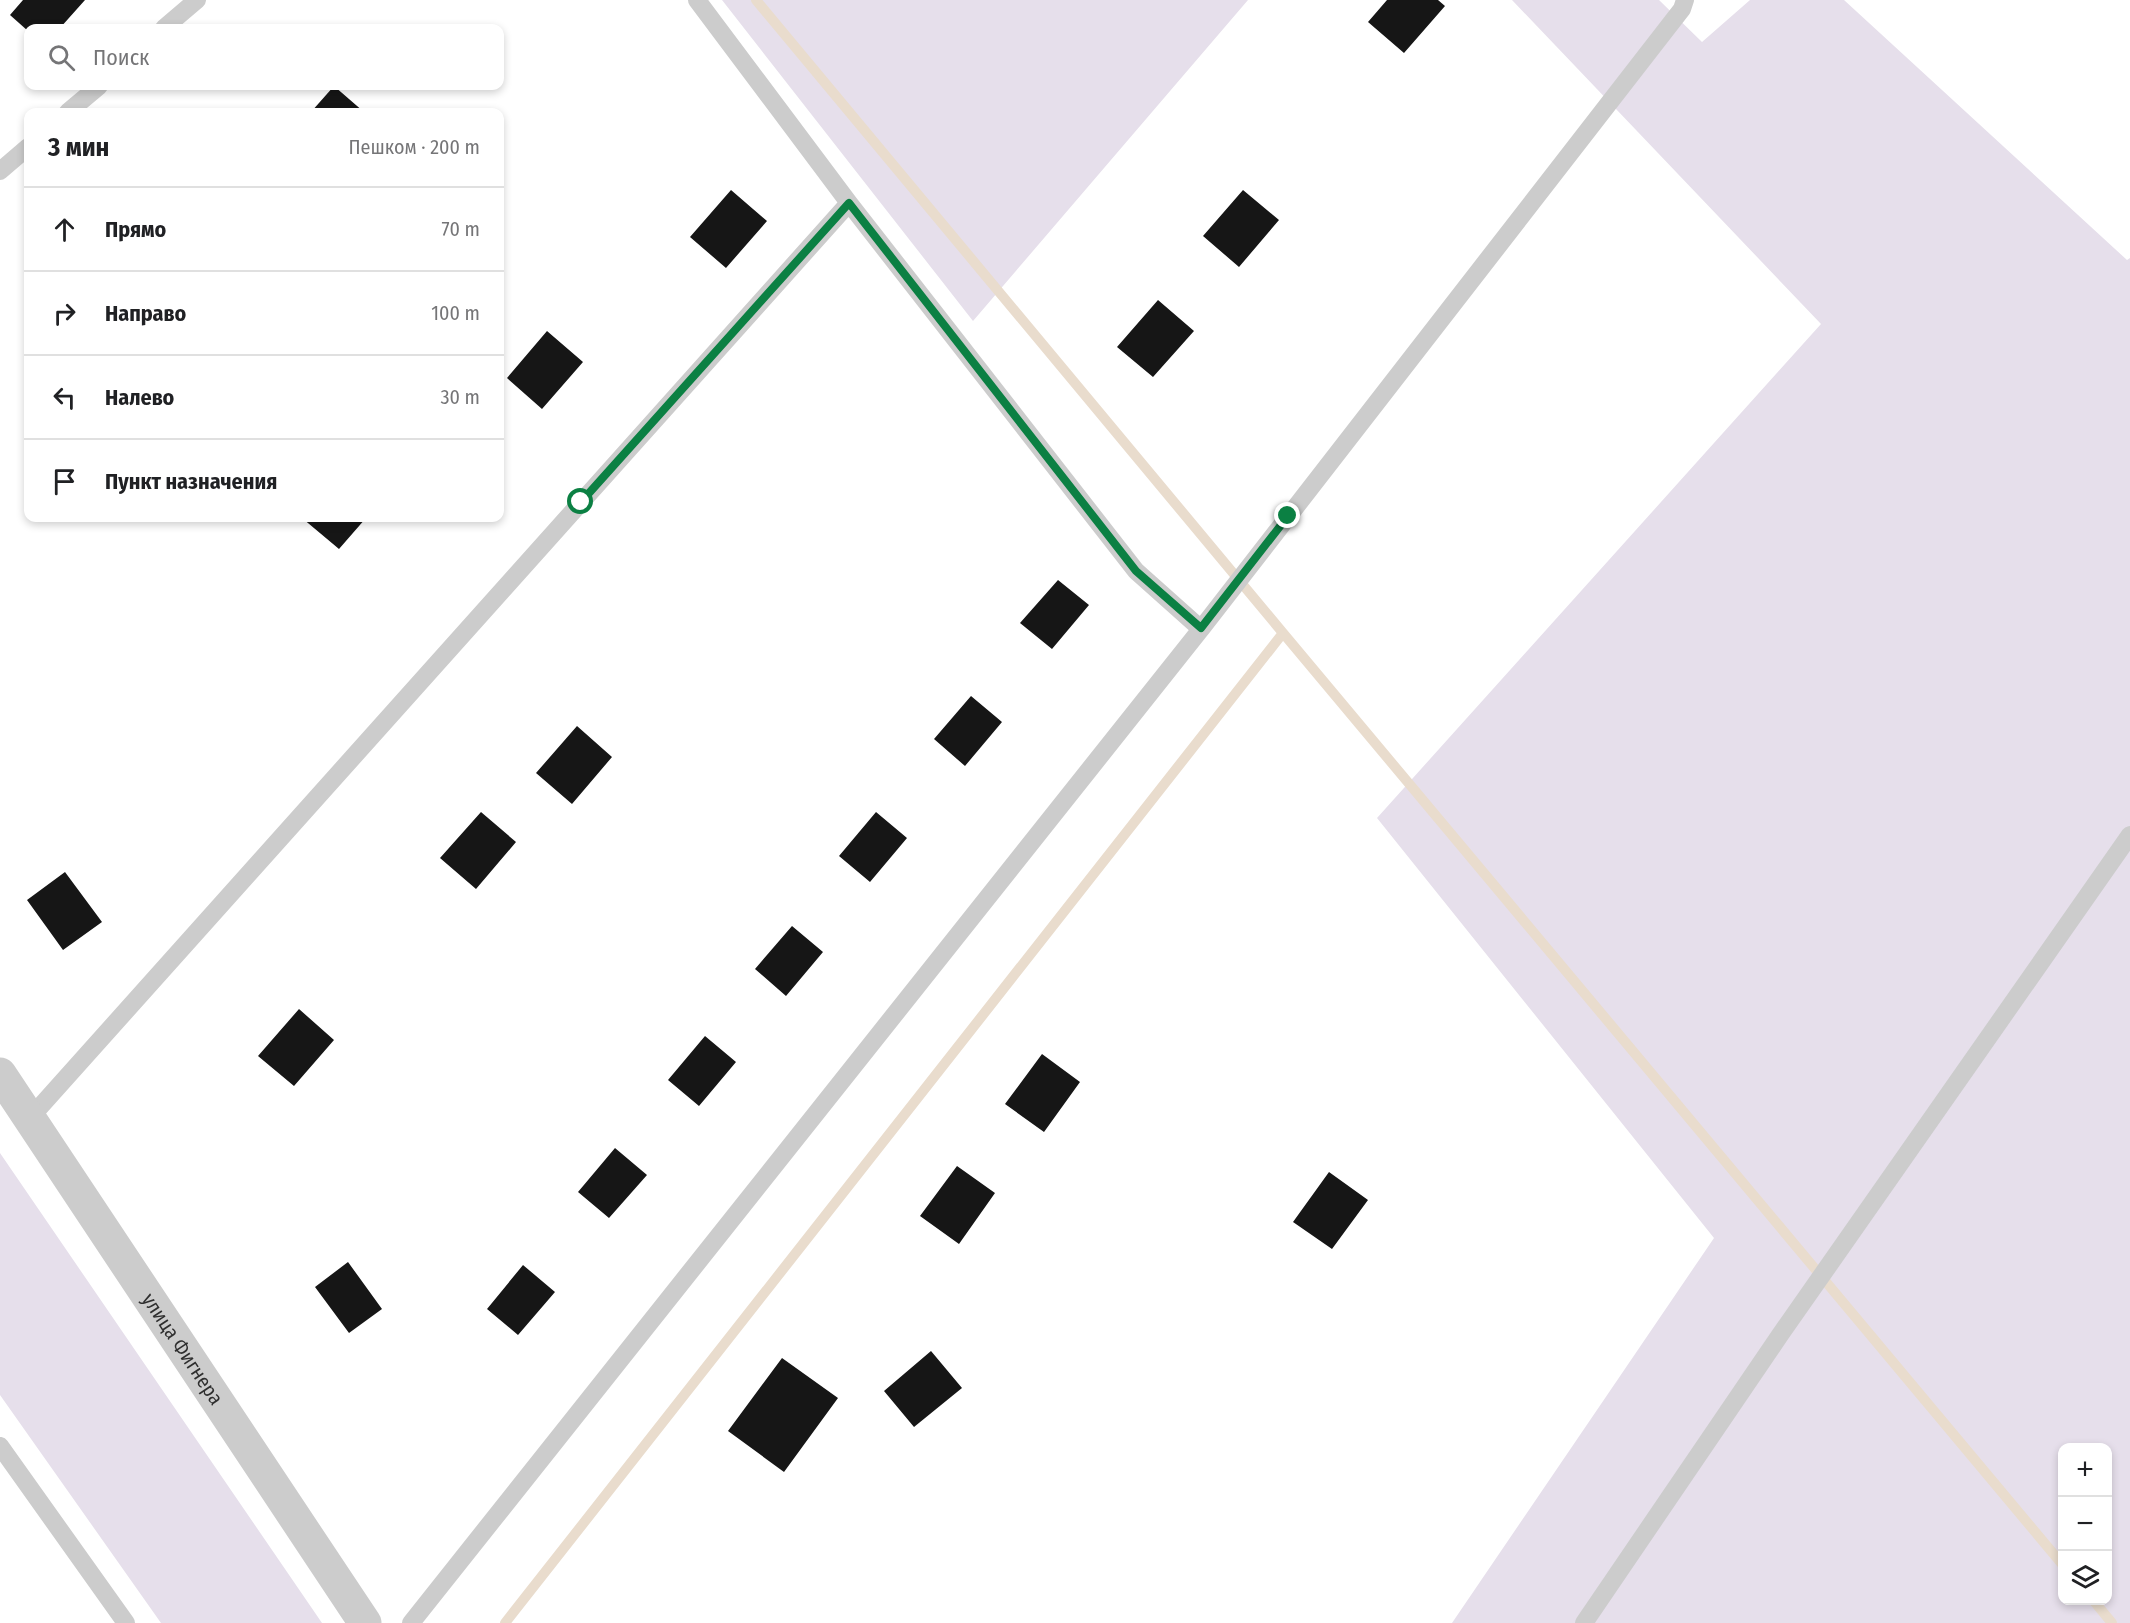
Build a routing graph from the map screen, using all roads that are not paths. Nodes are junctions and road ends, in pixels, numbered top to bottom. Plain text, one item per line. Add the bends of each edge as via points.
1 (197, 0) edge
2 (697, 0) edge
3 (1685, 0) edge
4 (170, 24) edge
5 (94, 90) edge
6 (73, 108) edge
7 (24, 150) edge
8 (0, 171) edge
9 (849, 203) junction
10 (1201, 628) junction
11 (2130, 835) edge
12 (0, 1074) edge
13 (30, 1118) junction
14 (0, 1446) edge
15 (126, 1623) edge
16 (365, 1623) edge
17 (411, 1623) edge
18 (1584, 1623) edge

1 - 4 lane
2 - 9 lane
3 - 10 lane via 1682,9
5 - 6 lane
7 - 8 lane
9 - 10 lane via 1136,571
9 - 13 lane
10 - 17 lane
11 - 18 lane
12 - 13 street, улица Фигнера
13 - 16 street, улица Фигнера
14 - 15 lane

